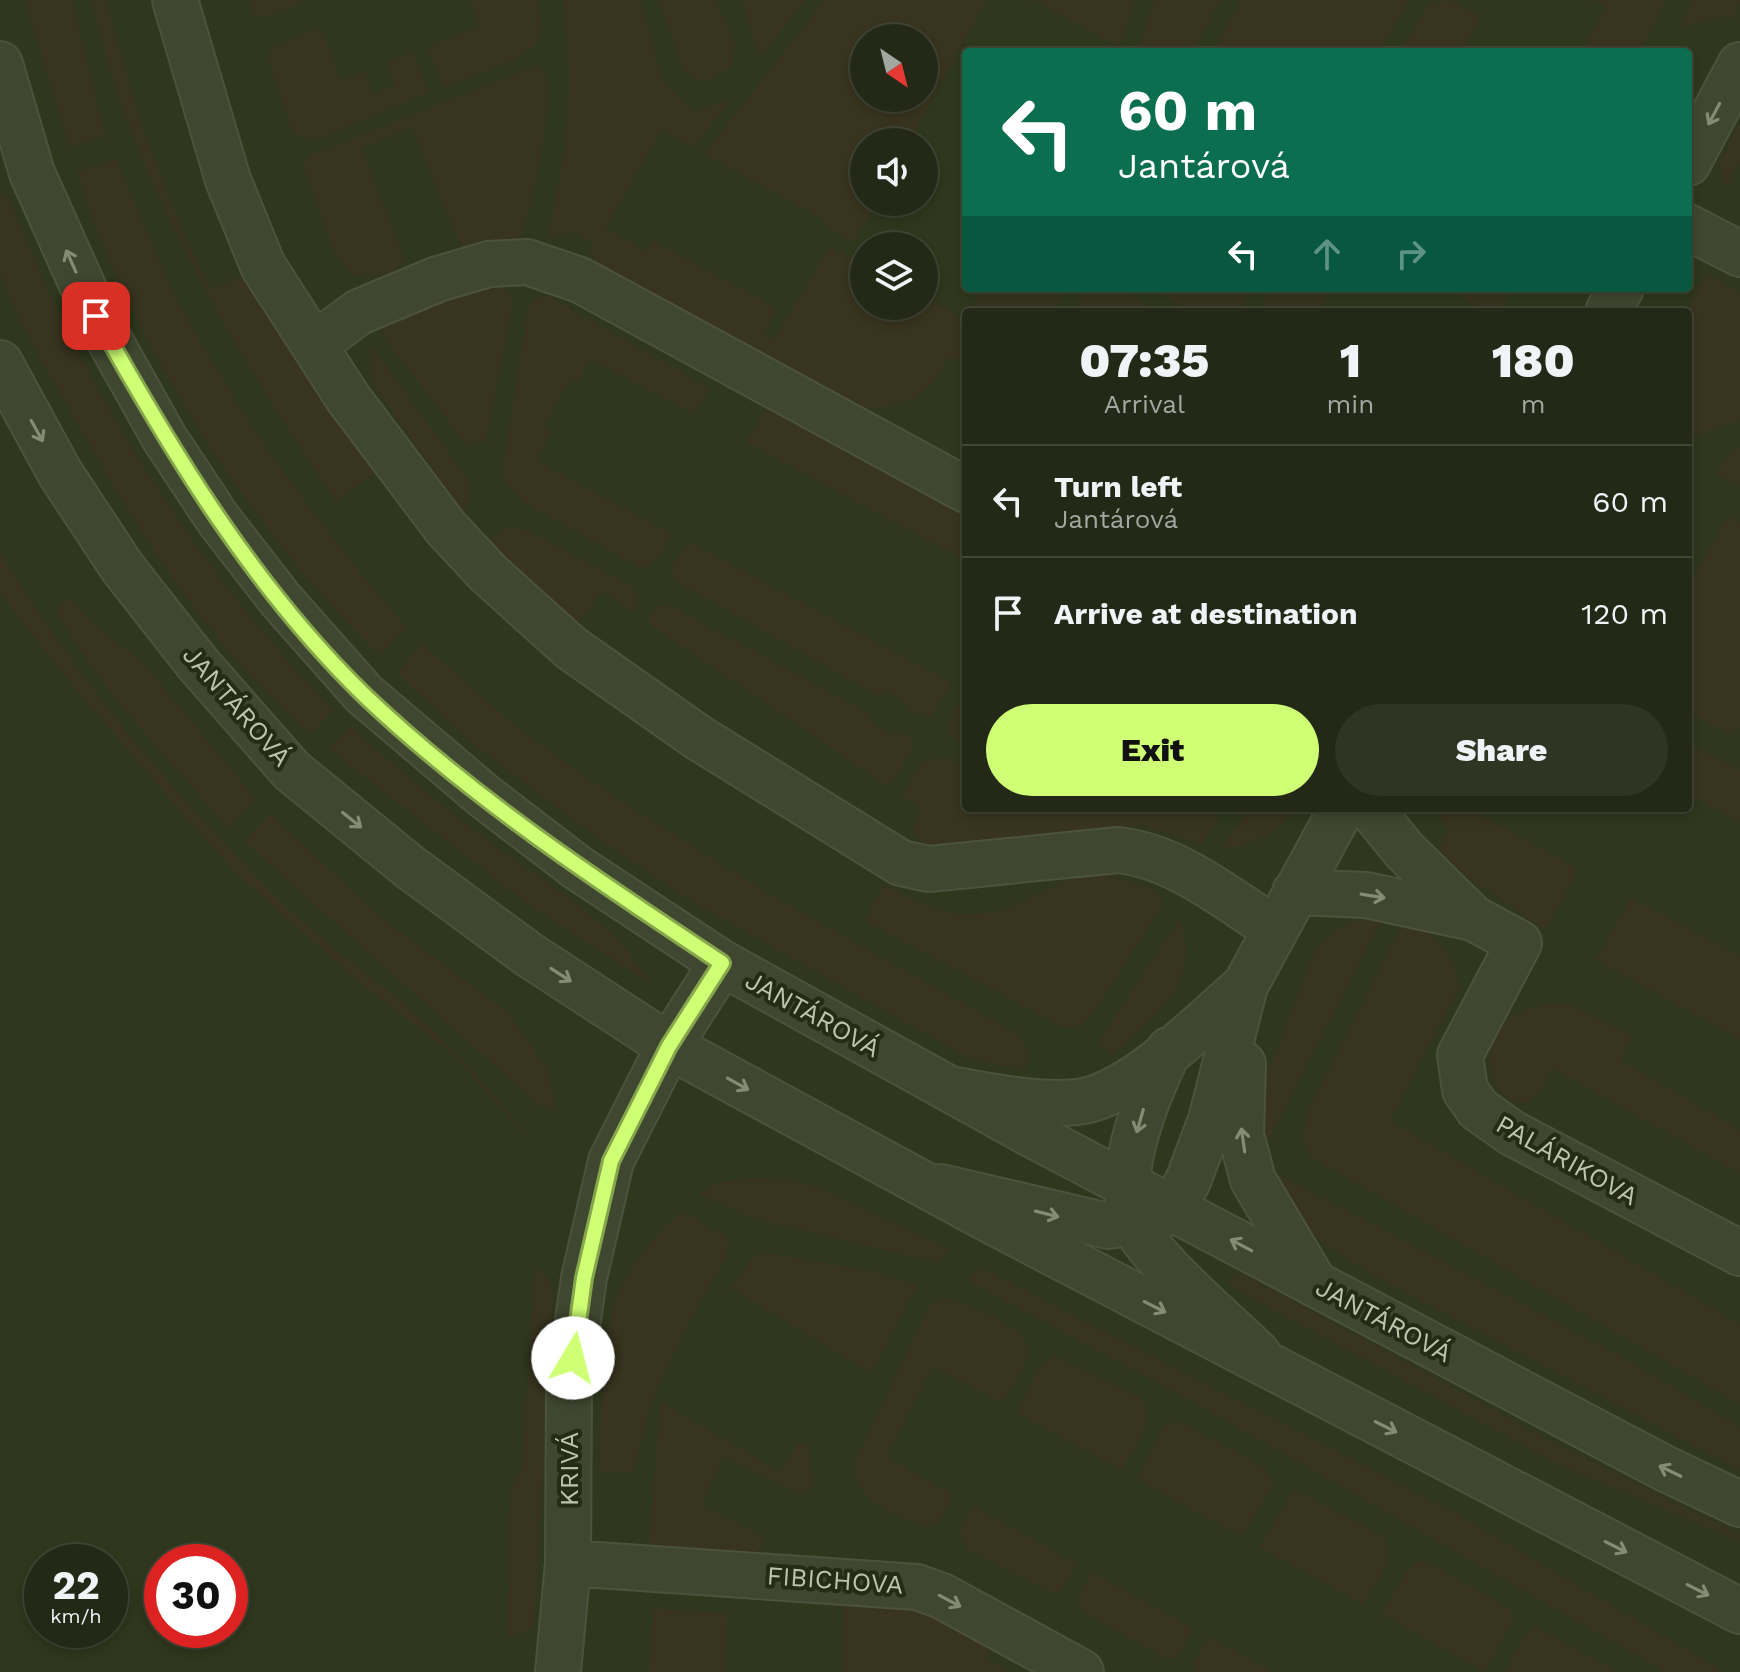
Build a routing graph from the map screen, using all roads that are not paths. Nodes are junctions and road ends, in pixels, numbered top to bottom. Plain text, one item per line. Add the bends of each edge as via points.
1 (175, 0) edge
2 (0, 64) edge
3 (1740, 65) edge
4 (1692, 155) edge
5 (1692, 229) edge
6 (1740, 254) edge
7 (314, 345) junction
8 (0, 363) edge
9 (962, 488) edge
10 (1340, 812) edge
11 (1373, 812) edge
12 (1285, 910) junction
13 (1473, 918) junction
14 (722, 963) junction
15 (1245, 986) junction
16 (669, 1046) junction
17 (1169, 1050) junction
18 (950, 1090) junction
19 (917, 1181) junction
20 (1145, 1206) junction
21 (1740, 1253) edge
22 (1315, 1284) junction
23 (1273, 1369) junction
24 (1735, 1500) edge
25 (568, 1563) junction
26 (1740, 1611) edge
27 (558, 1672) edge
28 (1081, 1672) edge

1 - 7 street via 245,224 263,266
14 -> 2 street, JANTÁROVÁ via 578,868 484,796 364,694 280,599 165,439 96,316 32,173
3 -> 4 street
5 - 6 street
7 - 9 street via 359,312 438,279 489,264 527,262 580,280
7 - 12 street via 446,528 562,640 699,738 875,850 929,869 1118,850 1140,853
8 -> 16 street, JANTÁROVÁ via 60,473 122,567 292,771 471,912
10 - 12 street
11 - 13 street, PALÁRIKOVA
12 -> 13 street, PALÁRIKOVA via 1366,895
12 - 15 street
13 - 21 street, PALÁRIKOVA via 1519,943 1460,1055 1465,1090 1478,1109 1512,1133
14 - 16 street, KRIVÁ
14 - 18 street, JANTÁROVÁ
15 - 17 street
15 - 20 street via 1211,1120 1188,1181
22 -> 15 street via 1267,1209 1244,1152
16 -> 19 street, JANTÁROVÁ
16 - 25 street, KRIVÁ via 611,1161 584,1278 569,1384
17 - 18 street via 1132,1079 1080,1102
17 -> 20 street via 1138,1122
18 - 20 street, JANTÁROVÁ
19 -> 20 street via 1108,1226
19 -> 23 street, JANTÁROVÁ
22 -> 20 street, JANTÁROVÁ
20 - 23 street via 1191,1289
24 -> 22 street, JANTÁROVÁ
23 -> 26 street, JANTÁROVÁ
25 - 27 street, KRIVÁ
25 -> 28 street, FIBICHOVA via 917,1587

